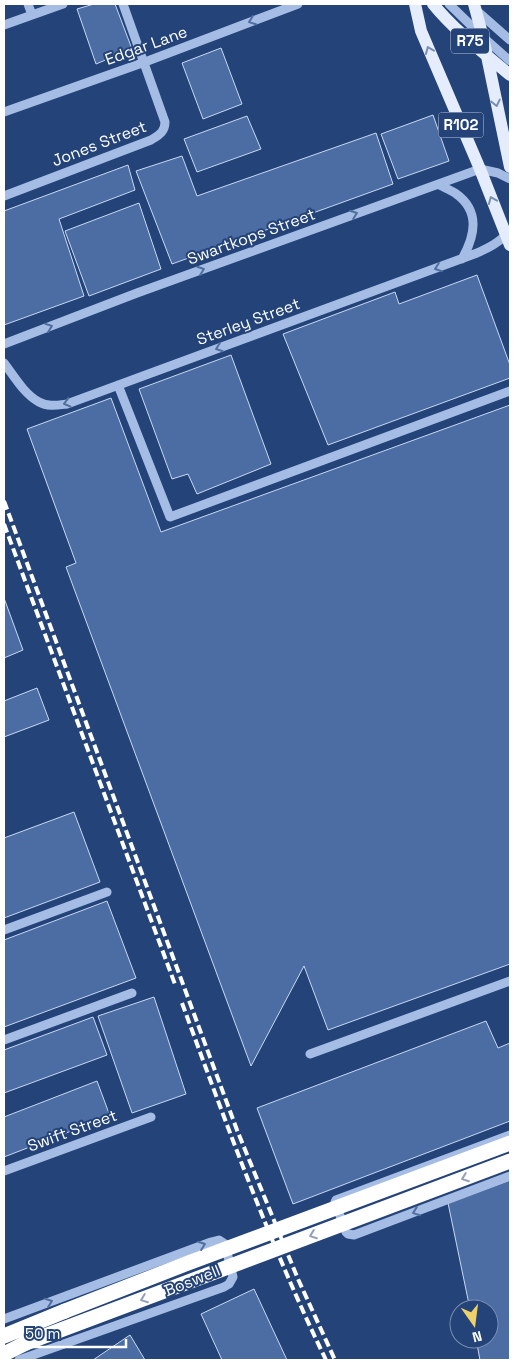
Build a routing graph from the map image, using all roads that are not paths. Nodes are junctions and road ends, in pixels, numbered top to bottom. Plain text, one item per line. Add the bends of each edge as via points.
1 (28, 4) edge
2 (63, 4) edge
3 (123, 4) edge
4 (298, 4) edge
5 (415, 4) edge
6 (433, 4) edge
7 (449, 4) edge
8 (473, 6) edge
9 (32, 14) junction
10 (4, 25) edge
11 (483, 38) junction
12 (510, 40) edge
13 (487, 56) junction
14 (510, 61) edge
15 (145, 62) junction
16 (510, 75) edge
17 (4, 112) edge
18 (510, 167) edge
19 (480, 169) junction
20 (510, 179) edge
21 (438, 184) junction
22 (4, 196) edge
23 (509, 236) edge
24 (462, 259) junction
25 (4, 344) edge
26 (4, 363) edge
27 (118, 385) junction
28 (510, 391) edge
29 (107, 892) dead end
30 (4, 930) edge
31 (510, 981) edge
32 (132, 993) dead end
33 (4, 1040) edge
34 (310, 1054) dead end
35 (151, 1117) dead end
36 (510, 1134) edge
37 (510, 1143) edge
38 (510, 1161) edge
39 (4, 1171) edge
40 (510, 1176) edge
41 (65, 1311) junction
42 (4, 1319) edge
43 (4, 1330) edge
44 (4, 1336) edge
45 (4, 1352) edge
46 (19, 1360) edge

1 - 9 street
2 - 9 street
3 - 15 street
4 -> 15 street, Edgar Lane
19 -> 5 main road, R102 via 421,32
6 - 13 main road, R75
7 - 11 street
8 - 11 main road, R102
8 - 12 street
9 - 10 street
11 - 13 main road, R102
11 - 14 street
13 - 16 main road, R75
13 -> 18 main road, R102
15 - 17 street, Edgar Lane
15 - 22 street, Jones Street via 165,122 163,132 151,140
19 - 20 street
19 - 21 street, Swartkops Street
23 -> 19 main road, R102
21 - 24 street via 456,194 472,216 472,236
25 -> 21 street, Swartkops Street
23 - 24 street, Sterley Street
24 -> 27 street, Sterley Street
27 -> 26 street, Sterley Street via 55,406 30,395
27 - 28 street via 170,516
29 - 30 street
31 - 34 street
32 - 33 street
35 - 39 street, Swift Street
40 -> 36 street via 354,1235 346,1232 335,1202
37 - 41 highway, bridge
38 -> 45 highway, bridge
41 - 43 highway
41 - 44 highway
42 -> 46 street, Boswell via 211,1242 219,1240 224,1244 234,1277 224,1287

